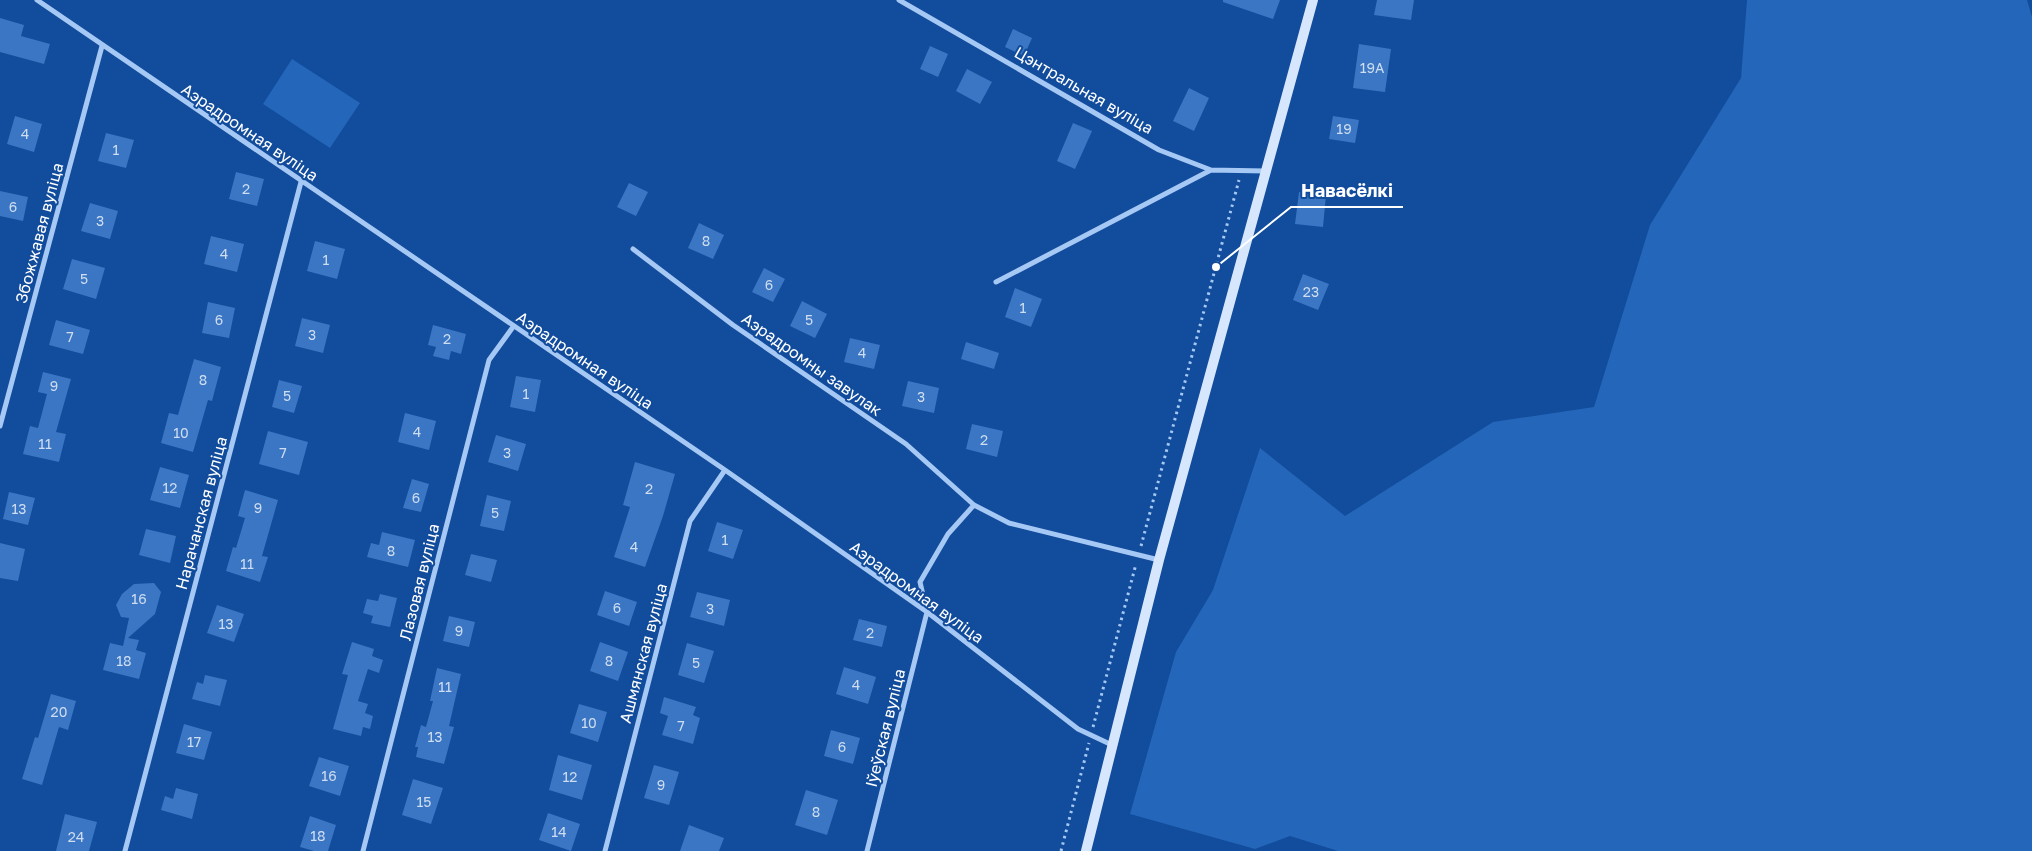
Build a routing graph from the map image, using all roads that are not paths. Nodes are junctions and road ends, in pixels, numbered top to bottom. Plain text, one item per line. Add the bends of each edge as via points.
1 (37, 0) edge
2 (899, 0) edge
3 (1313, 0) edge
4 (102, 46) junction
5 (1211, 170) junction
6 (1266, 171) junction
7 (301, 182) junction
8 (633, 249) dead end
9 (996, 282) dead end
10 (514, 327) junction
11 (0, 426) edge
12 (725, 470) junction
13 (974, 505) junction
14 (1160, 560) junction
15 (927, 612) junction
16 (1114, 746) junction
17 (125, 851) edge
18 (363, 851) edge
19 (605, 851) edge
20 (867, 851) edge
21 (1086, 851) edge

1 - 4 street, Аэрадромная вуліца
2 - 5 street, Цэнтральная вуліца via 1159,150
3 - 6 main road
4 - 7 street, Аэрадромная вуліца
4 - 11 street, Збожжавая вуліца
5 - 6 street, Цэнтральная вуліца
5 - 9 street
6 - 14 main road
7 - 10 street, Аэрадромная вуліца
7 - 17 street, Нарачанская вуліца
8 - 13 street, Аэрадромны завулак via 733,325 906,444
10 - 12 street, Аэрадромная вуліца
10 - 18 street, Лазовая вуліца via 489,360
12 - 15 street, Аэрадромная вуліца
12 - 19 street, Ашмянская вуліца via 690,521
13 - 14 street, Аэрадромны завулак via 1008,523
13 - 15 street via 948,534 920,582
14 - 16 main road
15 - 16 street, Аэрадромная вуліца via 1078,729
15 - 20 street, Іўеўская вуліца
16 - 21 main road

